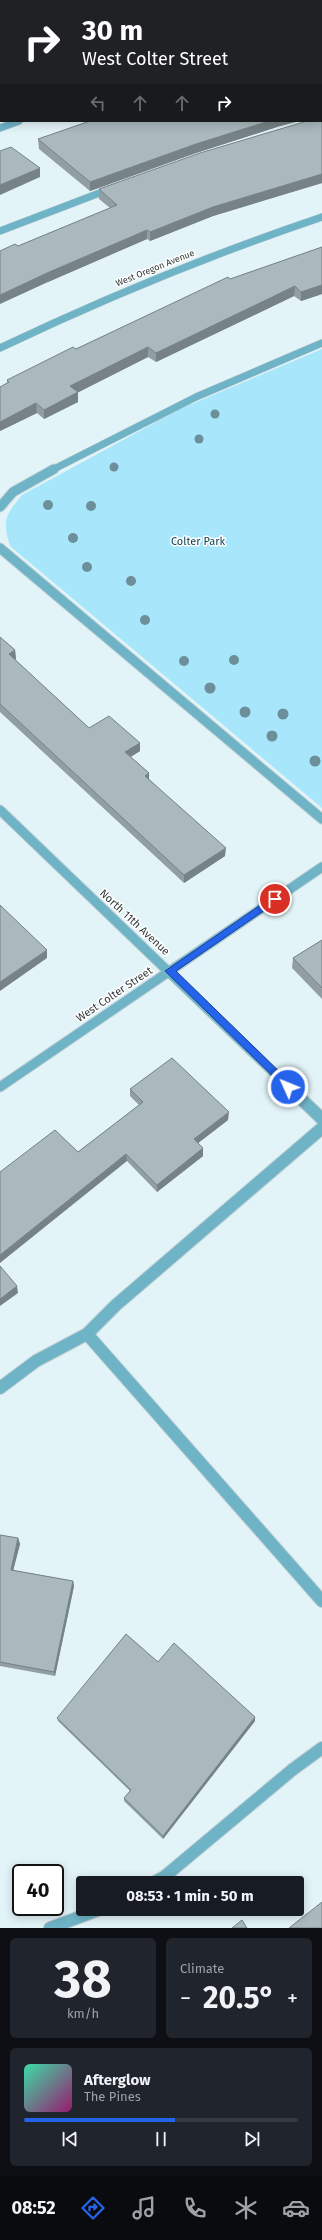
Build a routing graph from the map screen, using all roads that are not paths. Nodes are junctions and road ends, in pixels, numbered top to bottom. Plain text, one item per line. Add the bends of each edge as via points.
1 (16, 122) edge
2 (0, 128) edge
3 (114, 188) edge
4 (322, 217) edge
5 (0, 231) edge
6 (322, 343) edge
7 (0, 348) edge
8 (0, 506) edge
9 (0, 548) edge
10 (0, 810) edge
11 (322, 819) edge
12 (322, 867) edge
13 (169, 971) junction
14 (0, 1087) edge
15 (322, 1120) edge
16 (322, 1128) edge
17 (87, 1334) junction
18 (0, 1388) edge
19 (322, 1601) edge
20 (322, 1748) edge
21 (165, 1876) edge
22 (82, 1916) edge
23 (50, 1928) edge

1 - 2 street
3 - 5 street
4 - 7 street, West Oregon Avenue via 185,265
6 - 8 street via 217,385 24,485
9 - 11 street
10 - 13 street, North 11th Avenue
12 - 13 street, West Colter Street
13 - 14 street, West Colter Street
13 - 15 street, North 11th Avenue
16 - 17 street via 116,1305
17 - 18 street via 36,1361
17 - 19 street
20 - 21 street
22 - 23 street

